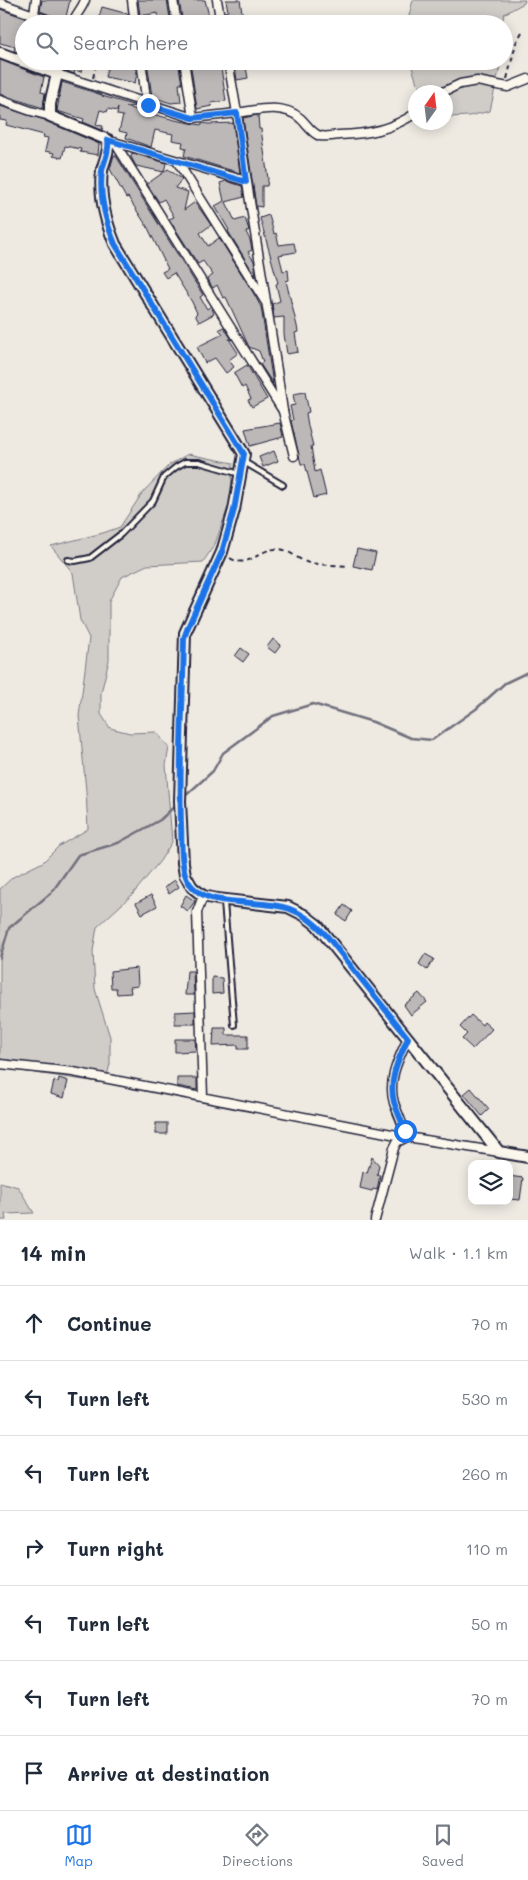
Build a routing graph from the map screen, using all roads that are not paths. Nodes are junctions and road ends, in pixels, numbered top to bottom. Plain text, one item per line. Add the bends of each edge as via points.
1 (36, 0) edge
2 (85, 0) edge
3 (132, 0) edge
4 (173, 0) edge
5 (217, 0) edge
6 (0, 3) edge
7 (34, 14) joint
8 (76, 15) edge
9 (134, 15) edge
10 (176, 15) edge
11 (220, 15) edge
12 (0, 53) edge
13 (15, 59) edge
14 (46, 70) edge
15 (58, 70) edge
16 (142, 70) edge
17 (185, 70) edge
18 (230, 70) edge
19 (57, 74) junction
20 (528, 80) edge
21 (453, 87) edge
22 (0, 100) edge
23 (148, 105) junction
24 (237, 113) junction
25 (50, 116) junction
26 (408, 117) edge
27 (193, 118) junction
28 (112, 141) junction
29 (177, 161) junction
30 (246, 182) junction
31 (268, 306) junction
32 (283, 410) junction
33 (294, 456) dead end
34 (244, 462) junction
35 (240, 474) junction
36 (283, 485) dead end
37 (68, 560) dead end
38 (203, 896) junction
39 (224, 900) junction
40 (234, 1025) dead end
41 (408, 1038) junction
42 (0, 1064) edge
43 (203, 1097) junction
44 (407, 1137) junction
45 (499, 1152) junction
46 (528, 1157) edge
47 (375, 1220) edge

1 - 7 street
2 - 8 street
3 - 9 street
4 - 10 street
5 - 11 street
6 - 7 street
12 - 13 street
14 - 19 street
15 - 19 street
16 - 23 street
17 - 27 street
18 - 24 street
19 - 23 street
19 - 25 street
20 - 21 street via 505,87 477,82
22 - 25 street
23 - 27 street
24 - 26 street via 283,110 299,117 312,132 323,136 382,131
24 - 27 street
24 - 30 street
25 - 28 street
28 - 29 street
28 - 32 street
28 - 34 street via 101,186 115,244 244,454
29 - 30 street
29 - 31 street
30 - 31 street
31 - 32 street
32 - 33 street
34 - 35 street
34 - 36 lane
35 - 37 lane via 199,462 185,462 164,477 153,501 121,534 90,558
35 - 38 street via 222,552 184,638 180,801 183,864 188,881
38 - 39 street
38 - 43 street via 197,912
39 - 40 lane
39 - 41 street via 288,907 304,915 317,925
41 - 44 street via 396,1064 392,1090
41 - 45 street
42 - 43 street via 73,1072
43 - 44 street
44 - 45 street
44 - 47 street via 397,1142 394,1148
45 - 46 street

